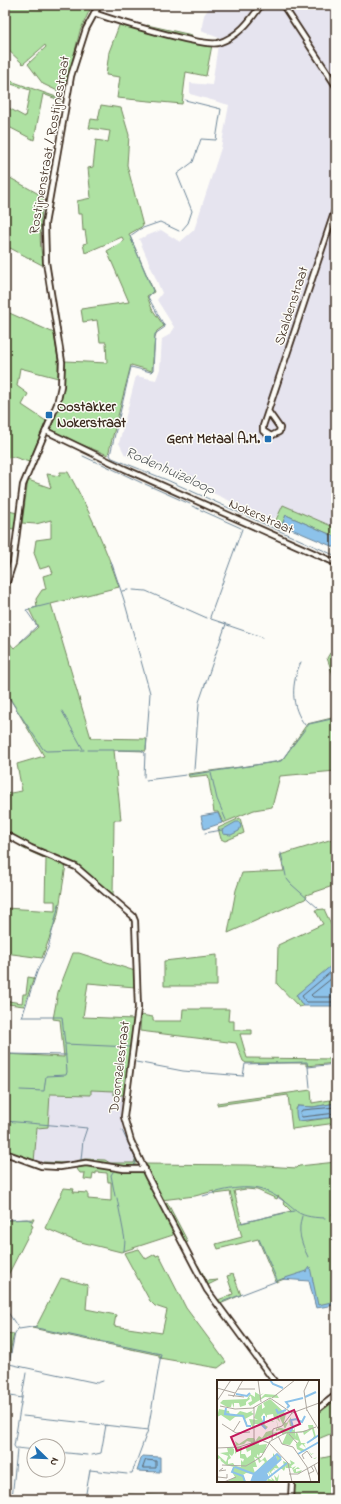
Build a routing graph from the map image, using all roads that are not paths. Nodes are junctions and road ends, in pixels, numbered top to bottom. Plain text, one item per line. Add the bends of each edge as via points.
1 (99, 5) edge
2 (261, 5) edge
3 (284, 5) edge
4 (94, 13) junction
5 (336, 86) edge
6 (336, 207) edge
7 (268, 411) junction
8 (46, 431) junction
9 (336, 563) edge
10 (5, 588) edge
11 (5, 834) edge
12 (5, 1153) edge
13 (140, 1160) junction
14 (135, 1169) junction
15 (145, 1169) junction
16 (273, 1380) edge
17 (336, 1395) edge
18 (319, 1408) edge
19 (292, 1482) edge
20 (290, 1499) edge

1 - 4 street, Rostijnenstraat / Rostijnestraat
2 - 4 street via 242,29 233,36 212,44
3 - 5 street
4 - 8 street, Rostijnenstraat / Rostijnestraat via 71,76 45,224 46,262 62,370 60,392
6 - 7 street, Skaldenstraat
7 - 7 street, Skaldenstraat via 263,431 271,436 279,432 280,428
8 - 9 street, Nokerstraat
8 - 10 street, Rostijnenstraat / Rostijnestraat via 24,485 13,563
11 - 13 street, Doornzelestraat via 76,867 133,916 138,1008 124,1117
12 - 14 street via 41,1166 64,1167 86,1163
13 - 14 street
13 - 15 street, Doornzelestraat
14 - 15 street
15 - 16 street, Doornzelestraat via 204,1285
17 - 18 street
19 - 20 street

